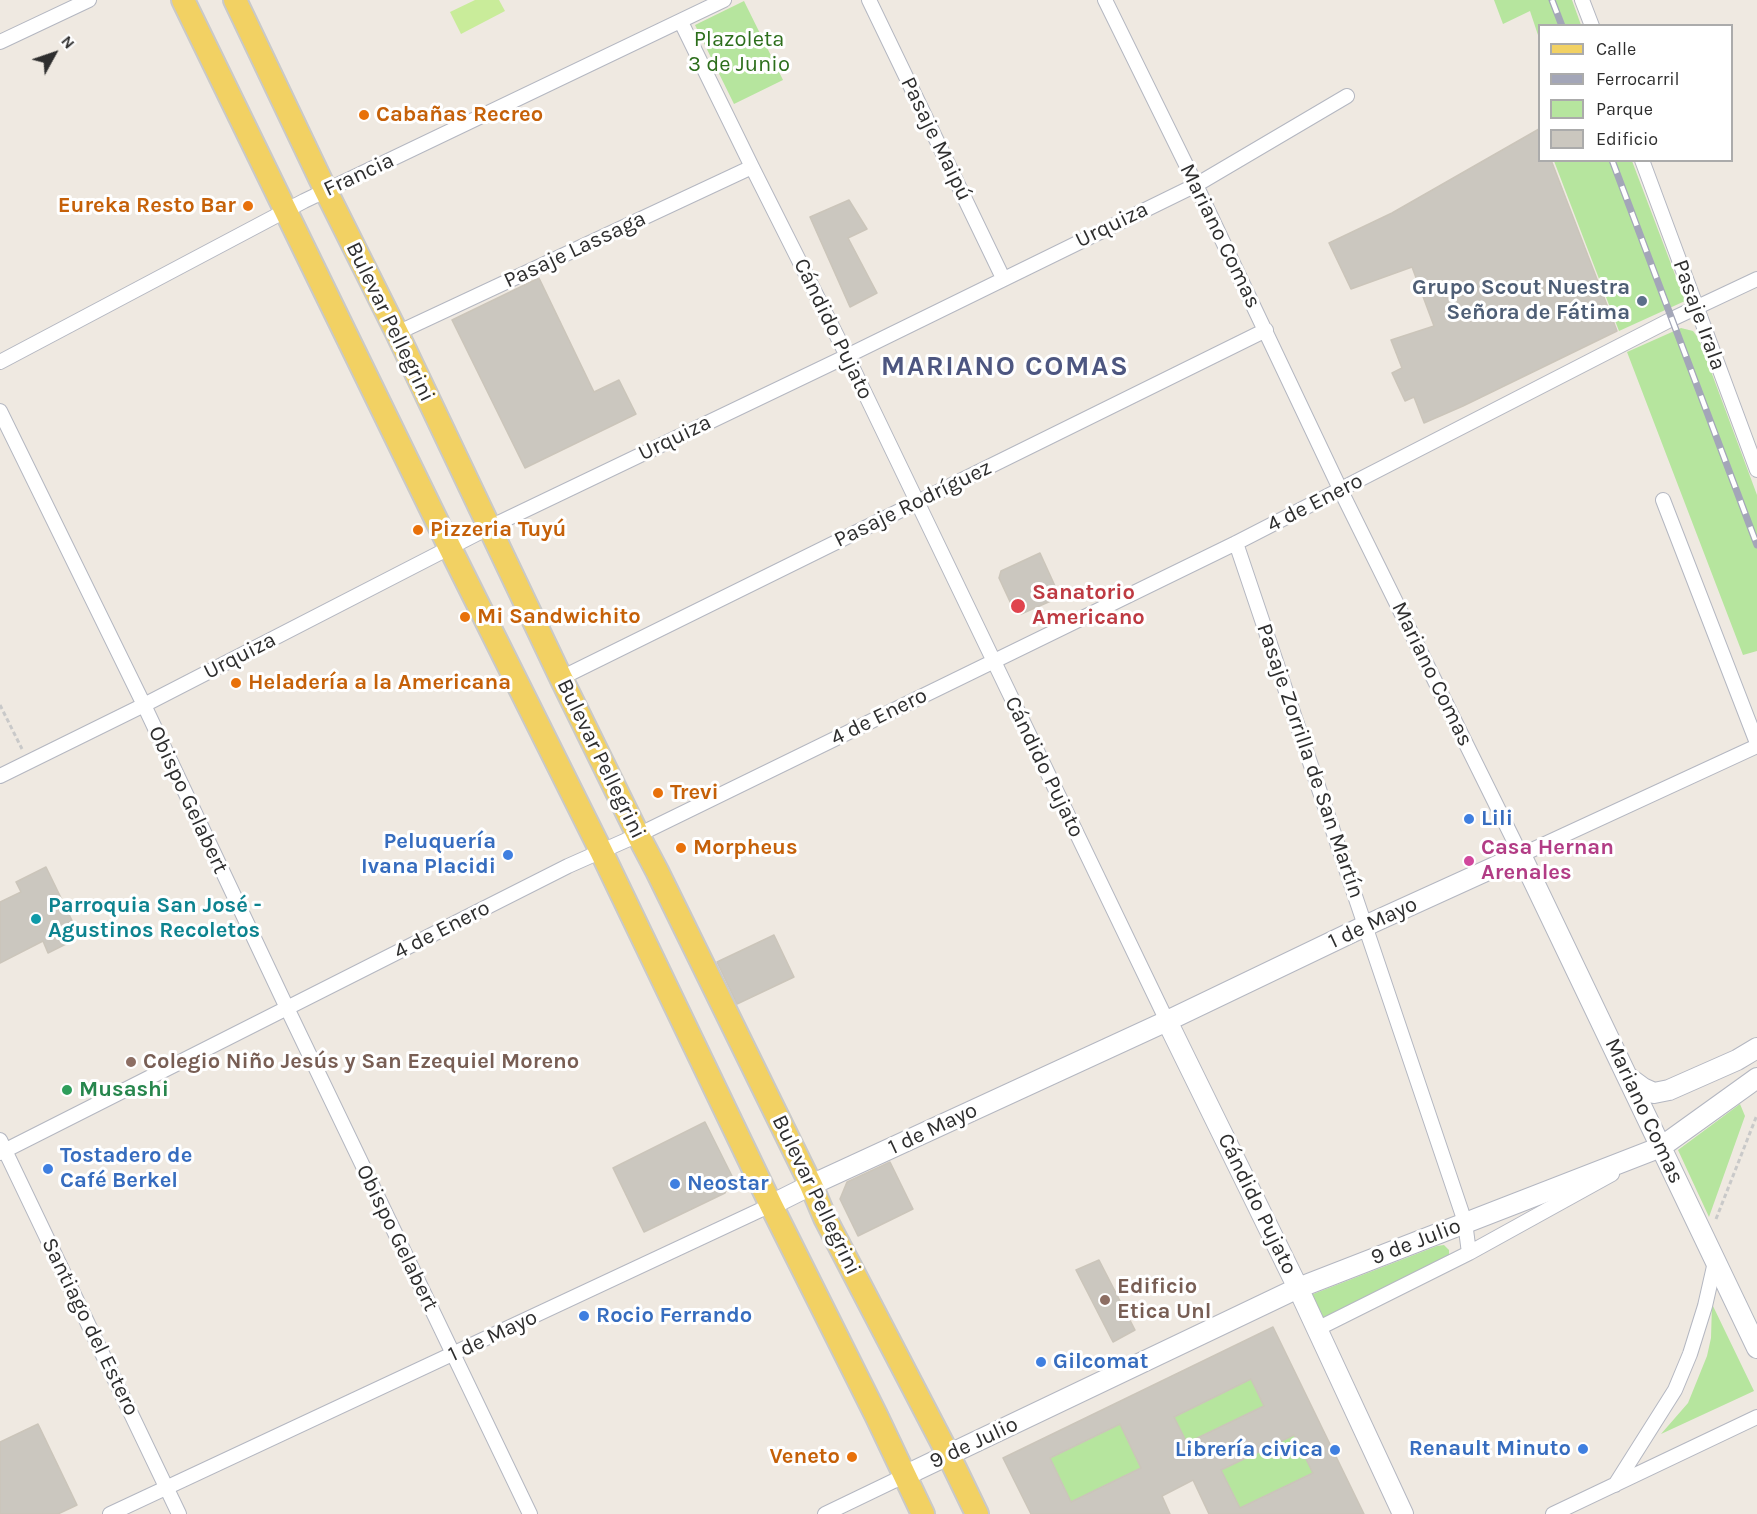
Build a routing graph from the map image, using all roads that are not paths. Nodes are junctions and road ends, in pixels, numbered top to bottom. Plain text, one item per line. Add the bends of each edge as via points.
1 (89, 0) edge
2 (183, 0) edge
3 (235, 0) edge
4 (724, 0) edge
5 (869, 0) edge
6 (1105, 0) edge
7 (1582, 0) edge
8 (681, 22) junction
9 (1591, 24) edge
10 (0, 42) edge
11 (1347, 96) dead end
12 (1643, 162) edge
13 (752, 167) junction
14 (1196, 185) junction
15 (326, 191) junction
16 (287, 210) junction
17 (1003, 278) junction
18 (1757, 279) edge
19 (1696, 308) junction
20 (1266, 330) junction
21 (397, 333) junction
22 (847, 356) junction
23 (0, 362) edge
24 (0, 411) edge
25 (1757, 470) edge
26 (1341, 490) junction
27 (1663, 500) dead end
28 (916, 502) junction
29 (490, 526) junction
30 (1236, 543) junction
31 (450, 548) junction
32 (994, 662) junction
33 (561, 678) junction
34 (144, 705) junction
35 (1757, 745) edge
36 (0, 776) edge
37 (638, 834) junction
38 (601, 851) junction
39 (1521, 855) junction
40 (1365, 926) junction
41 (287, 1008) junction
42 (1167, 1021) junction
43 (1757, 1048) edge
44 (1628, 1077) junction
45 (1757, 1078) edge
46 (1660, 1147) junction
47 (2, 1148) edge
48 (811, 1185) junction
49 (771, 1206) junction
50 (1465, 1222) junction
51 (1469, 1253) junction
52 (1715, 1262) junction
53 (1298, 1288) junction
54 (1317, 1329) junction
55 (1757, 1348) edge
56 (453, 1355) junction
57 (1757, 1417) edge
58 (949, 1456) junction
59 (904, 1476) junction
60 (1615, 1485) junction
61 (167, 1487) junction
62 (110, 1514) edge
63 (179, 1514) edge
64 (530, 1514) edge
65 (825, 1514) edge
66 (923, 1514) edge
67 (977, 1514) edge
68 (1403, 1514) edge
69 (1553, 1514) edge

1 - 10 street
2 - 16 main road, Bulevar Pellegrini
3 - 15 main road, Bulevar Pellegrini
4 - 8 street, Francia
5 - 17 street, Pasaje Maipú
6 - 14 street, Mariano Comas
7 - 9 street
8 - 13 street, Cándido Pujato
8 - 15 street, Francia
11 - 14 street, Urquiza
12 - 19 street, Pasaje Irala
13 - 21 street, Pasaje Lassaga
13 - 22 street, Cándido Pujato
14 - 17 street, Urquiza
14 - 20 street, Mariano Comas
15 - 16 street, Francia
15 - 21 main road, Bulevar Pellegrini
16 - 23 street, Francia
16 - 31 main road, Bulevar Pellegrini
17 - 22 street, Urquiza
18 - 19 street, 4 de Enero
19 - 25 street, Pasaje Irala
19 - 26 street, 4 de Enero
20 - 26 street, Mariano Comas
20 - 28 street, Pasaje Rodríguez
21 - 29 main road, Bulevar Pellegrini
22 - 28 street, Cándido Pujato
22 - 29 street, Urquiza
24 - 34 street, Obispo Gelabert
26 - 30 street, 4 de Enero
26 - 39 street, Mariano Comas
27 - 35 street
28 - 32 street, Cándido Pujato
28 - 33 street, Pasaje Rodríguez
29 - 31 street, Urquiza
29 - 33 main road, Bulevar Pellegrini
30 - 32 street, 4 de Enero
30 - 40 street, Pasaje Zorrilla de San Martín
31 - 34 street, Urquiza
31 - 38 main road, Bulevar Pellegrini
32 - 37 street, 4 de Enero
32 - 42 street, Cándido Pujato
33 - 37 main road, Bulevar Pellegrini
34 - 36 street, Urquiza
34 - 41 street, Obispo Gelabert
35 - 39 street, 1 de Mayo
37 - 38 street, 4 de Enero
37 - 48 main road, Bulevar Pellegrini
38 - 41 street, 4 de Enero
38 - 49 main road, Bulevar Pellegrini
39 - 40 main road, 1 de Mayo
39 - 44 main road, Mariano Comas
40 - 42 main road, 1 de Mayo
40 - 50 street, Pasaje Zorrilla de San Martín
41 - 47 street, 4 de Enero
41 - 56 street, Obispo Gelabert
42 - 48 main road, 1 de Mayo
42 - 53 main road, Cándido Pujato
43 - 44 main road via 1669,1090 1654,1092
44 - 46 main road, Mariano Comas
45 - 46 main road
46 - 50 main road, 9 de Julio
46 - 51 street, 9 de Julio
46 - 52 main road, Mariano Comas
47 - 61 street, Santiago del Estero
48 - 49 main road, 1 de Mayo
48 - 58 main road, Bulevar Pellegrini
49 - 56 street, 1 de Mayo
49 - 59 main road, Bulevar Pellegrini
50 - 51 street, Pasaje Zorrilla de San Martín
50 - 53 main road, 9 de Julio
51 - 54 street, 9 de Julio
52 - 55 main road, Mariano Comas
52 - 60 street via 1696,1335 1675,1390
53 - 54 main road, Cándido Pujato
53 - 58 main road, 9 de Julio
54 - 68 main road, Cándido Pujato
56 - 61 street, 1 de Mayo
56 - 64 street, Obispo Gelabert
57 - 60 street
58 - 59 main road, 9 de Julio
58 - 67 main road, Bulevar Pellegrini
59 - 65 street, 9 de Julio
59 - 66 main road, Bulevar Pellegrini
60 - 69 street
61 - 62 street, 1 de Mayo
61 - 63 street, Santiago del Estero

